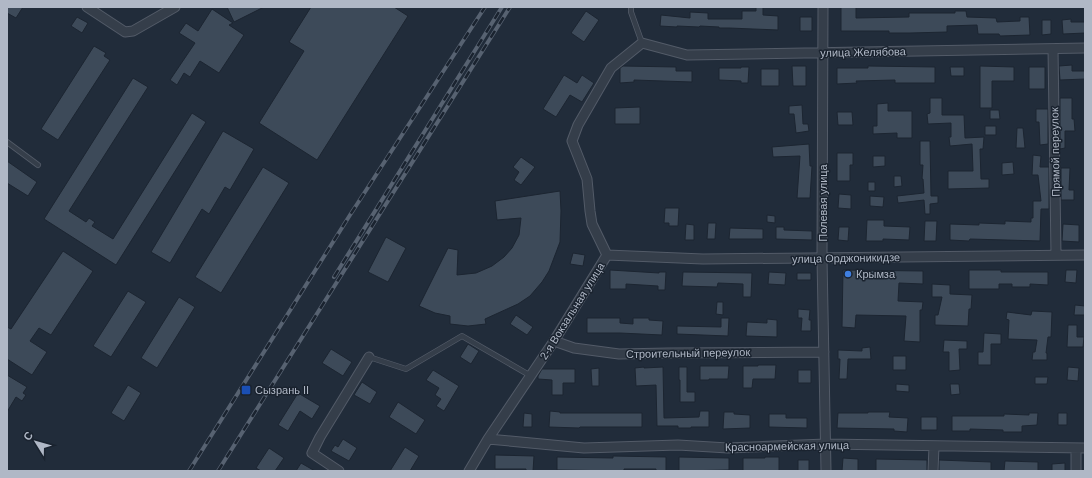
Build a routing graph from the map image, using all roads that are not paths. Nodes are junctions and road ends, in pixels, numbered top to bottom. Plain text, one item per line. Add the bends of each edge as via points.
1 (87, 7) edge
2 (175, 7) edge
3 (632, 7) edge
4 (823, 7) edge
5 (642, 43) junction
6 (1085, 48) edge
7 (1053, 49) junction
8 (823, 53) junction
9 (7, 142) edge
10 (38, 165) dead end
11 (607, 255) junction
12 (1056, 255) junction
13 (1085, 255) edge
14 (822, 258) junction
15 (554, 342) junction
16 (824, 352) junction
17 (369, 357) joint
18 (531, 376) junction
19 (488, 439) junction
20 (826, 444) junction
21 (934, 446) junction
22 (1081, 448) edge
23 (339, 471) edge
24 (469, 471) edge
25 (826, 471) edge
26 (933, 471) edge
27 (1076, 471) edge

1 - 2 street via 125,32 133,32
3 - 5 lane via 631,12
4 - 8 street, Полевая улица
5 - 8 street, улица Желябова via 687,55
5 - 11 street, 2-я Вокзальная улица via 611,68 578,125 572,141 587,178 592,224
6 - 7 street, улица Желябова
7 - 8 street, улица Желябова
7 - 12 street, Прямой переулок
8 - 14 street, Полевая улица
9 - 10 lane
11 - 14 street, улица Орджоникидзе via 703,259
11 - 15 street, 2-я Вокзальная улица
12 - 13 street, улица Орджоникидзе
12 - 14 street, улица Орджоникидзе
14 - 16 street, Полевая улица
15 - 16 street, Строительный переулок via 574,348 619,354
15 - 18 street, 2-я Вокзальная улица
16 - 20 street, Полевая улица
17 - 18 lane via 406,369 462,336
17 - 23 street via 312,453
18 - 19 street, 2-я Вокзальная улица
19 - 20 street, Красноармейская улица via 584,448 678,445 728,448
19 - 24 street, 2-я Вокзальная улица
20 - 21 street, Красноармейская улица
20 - 25 street, Полевая улица
21 - 22 street, Красноармейская улица
21 - 26 street
22 - 27 street

